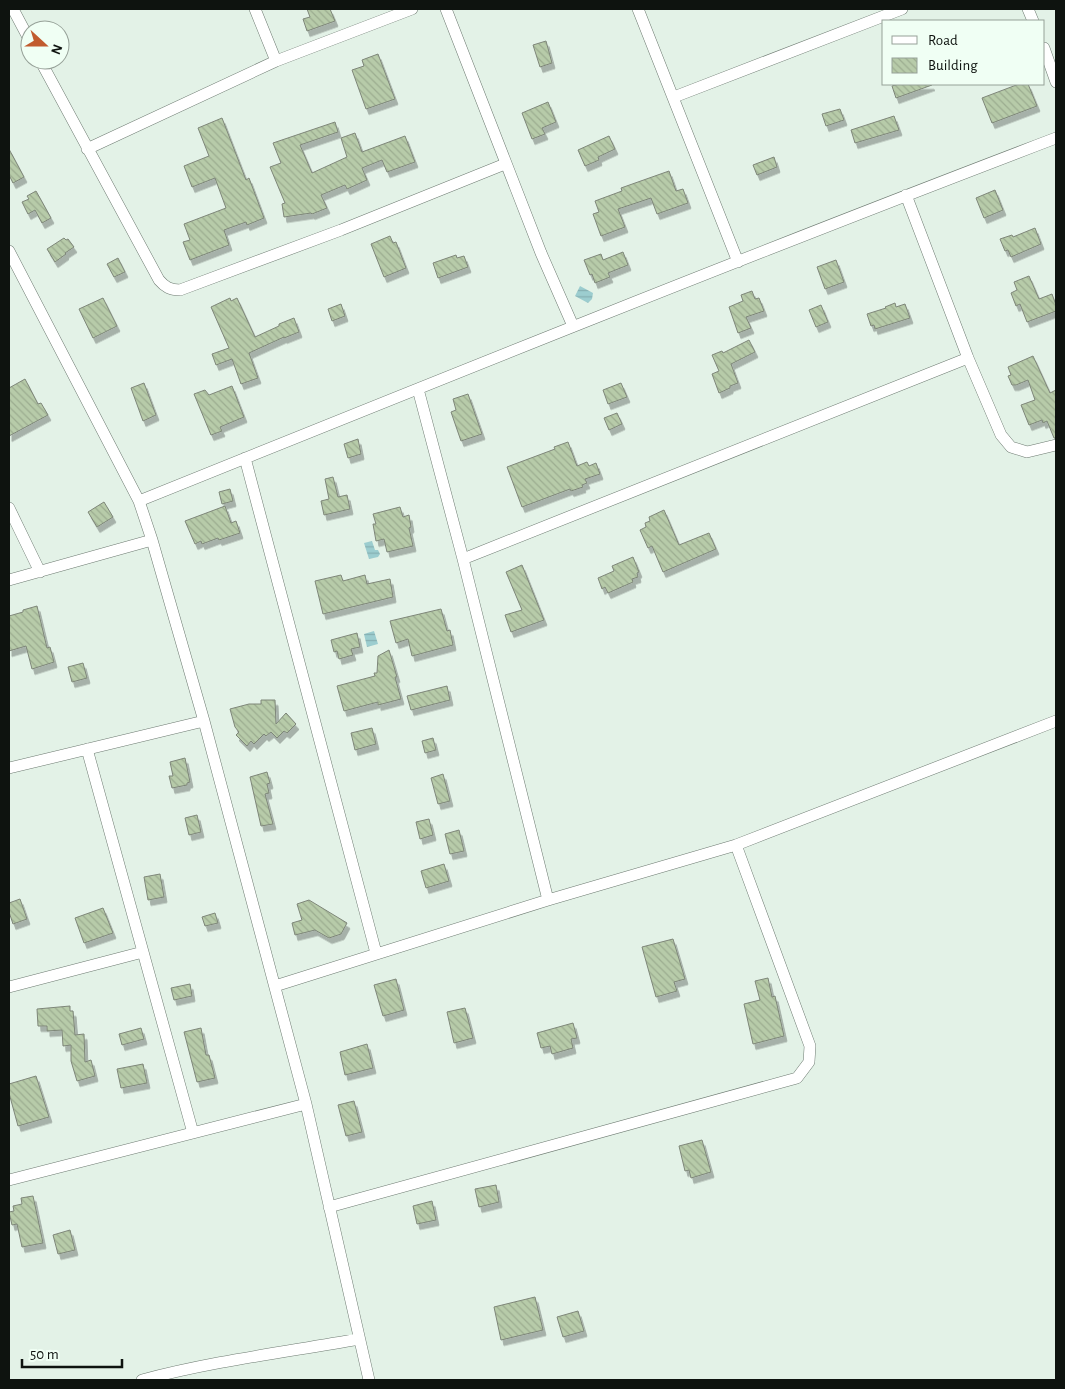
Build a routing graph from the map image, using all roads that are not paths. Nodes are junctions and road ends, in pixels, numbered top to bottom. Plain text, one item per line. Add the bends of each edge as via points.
1 (13, 9) edge
2 (255, 9) edge
3 (412, 9) edge
4 (446, 9) edge
5 (638, 9) edge
6 (902, 9) edge
7 (20, 22) edge
8 (1045, 53) edge
9 (276, 61) junction
10 (45, 70) edge
11 (1056, 82) edge
12 (674, 97) junction
13 (1056, 138) edge
14 (87, 149) junction
15 (505, 164) junction
16 (906, 195) junction
17 (9, 251) edge
18 (738, 262) junction
19 (574, 326) junction
20 (968, 358) junction
21 (418, 389) junction
22 (1056, 446) edge
23 (245, 458) junction
24 (139, 501) junction
25 (9, 508) edge
26 (152, 540) junction
27 (463, 559) junction
28 (40, 572) junction
29 (9, 580) edge
30 (204, 721) junction
31 (1056, 721) edge
32 (87, 749) junction
33 (9, 768) edge
34 (736, 845) junction
35 (548, 900) junction
36 (143, 952) junction
37 (376, 953) junction
38 (9, 986) edge
39 (275, 986) junction
40 (306, 1104) junction
41 (193, 1133) junction
42 (9, 1180) edge
43 (329, 1207) junction
44 (358, 1339) junction
45 (142, 1380) edge
46 (369, 1380) edge

1 - 7 street
2 - 9 street
3 - 9 street
4 - 15 street
5 - 12 street
6 - 12 street
8 - 11 street
9 - 14 street
10 - 14 street
12 - 18 street
13 - 16 street
14 - 15 street via 159,280 170,289 180,290
15 - 19 street
16 - 18 street
16 - 20 street
17 - 24 street
18 - 19 street
19 - 21 street
20 - 22 street via 1005,443 1027,452
20 - 27 street
21 - 23 street
21 - 27 street
23 - 24 street
23 - 37 street
24 - 26 street
25 - 28 street
26 - 28 street
26 - 30 street
27 - 35 street
28 - 29 street
30 - 32 street
30 - 39 street
31 - 34 street
32 - 33 street
32 - 36 street
34 - 35 street
34 - 43 street via 810,1046 809,1062 797,1078
35 - 37 street
36 - 38 street
36 - 41 street
37 - 39 street
39 - 40 street
40 - 41 street
40 - 43 street
41 - 42 street
43 - 44 street
44 - 45 street
44 - 46 street

